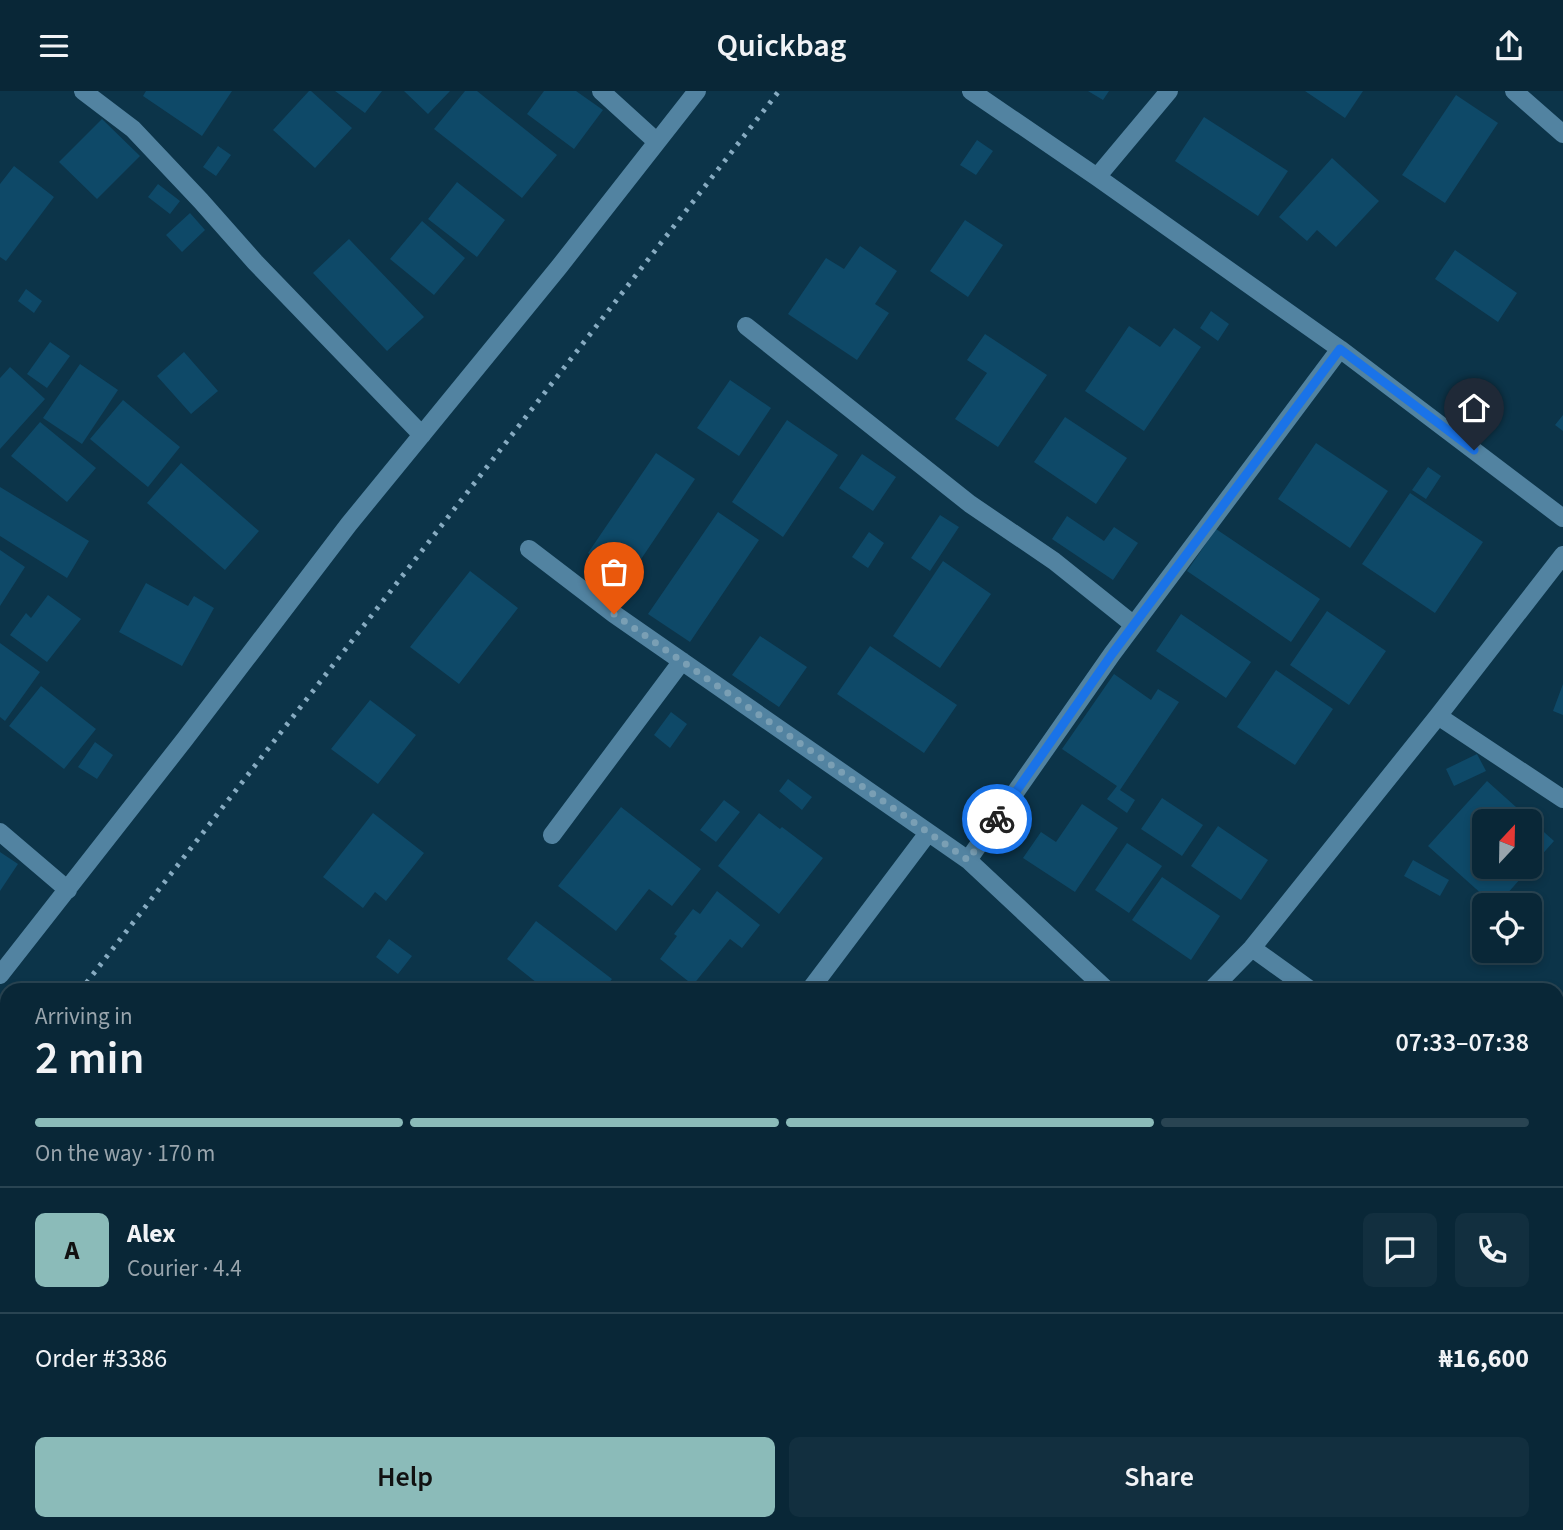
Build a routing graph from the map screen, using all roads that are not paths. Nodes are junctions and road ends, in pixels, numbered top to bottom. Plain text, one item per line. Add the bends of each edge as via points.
1 (83, 91) edge
2 (601, 91) edge
3 (697, 91) edge
4 (971, 91) edge
5 (1169, 91) edge
6 (1518, 92) edge
7 (1563, 134) edge
8 (657, 142) junction
9 (1097, 177) junction
10 (746, 326) dead end
11 (1340, 349) junction
12 (422, 435) junction
13 (1563, 518) edge
14 (529, 549) dead end
15 (1563, 555) edge
16 (1134, 625) junction
17 (682, 661) junction
18 (1438, 716) junction
19 (1563, 799) edge
20 (0, 832) edge
21 (928, 833) junction
22 (552, 835) dead end
23 (968, 860) junction
24 (68, 890) junction
25 (1252, 948) junction
26 (0, 975) edge
27 (815, 983) edge
28 (1099, 983) edge
29 (1218, 983) edge
30 (1301, 983) edge

1 - 12 street via 133,129
2 - 8 street
3 - 8 street
4 - 9 street
5 - 9 street
6 - 7 street
8 - 12 street
9 - 11 street
10 - 16 street via 970,504 1054,561
11 - 13 street
11 - 16 street
12 - 24 street via 348,524
14 - 17 street
15 - 18 street
16 - 23 street
17 - 21 street
17 - 22 street
18 - 19 street
18 - 25 street
20 - 24 street
21 - 23 street
21 - 27 street
23 - 28 street
24 - 26 street
25 - 29 street
25 - 30 street

